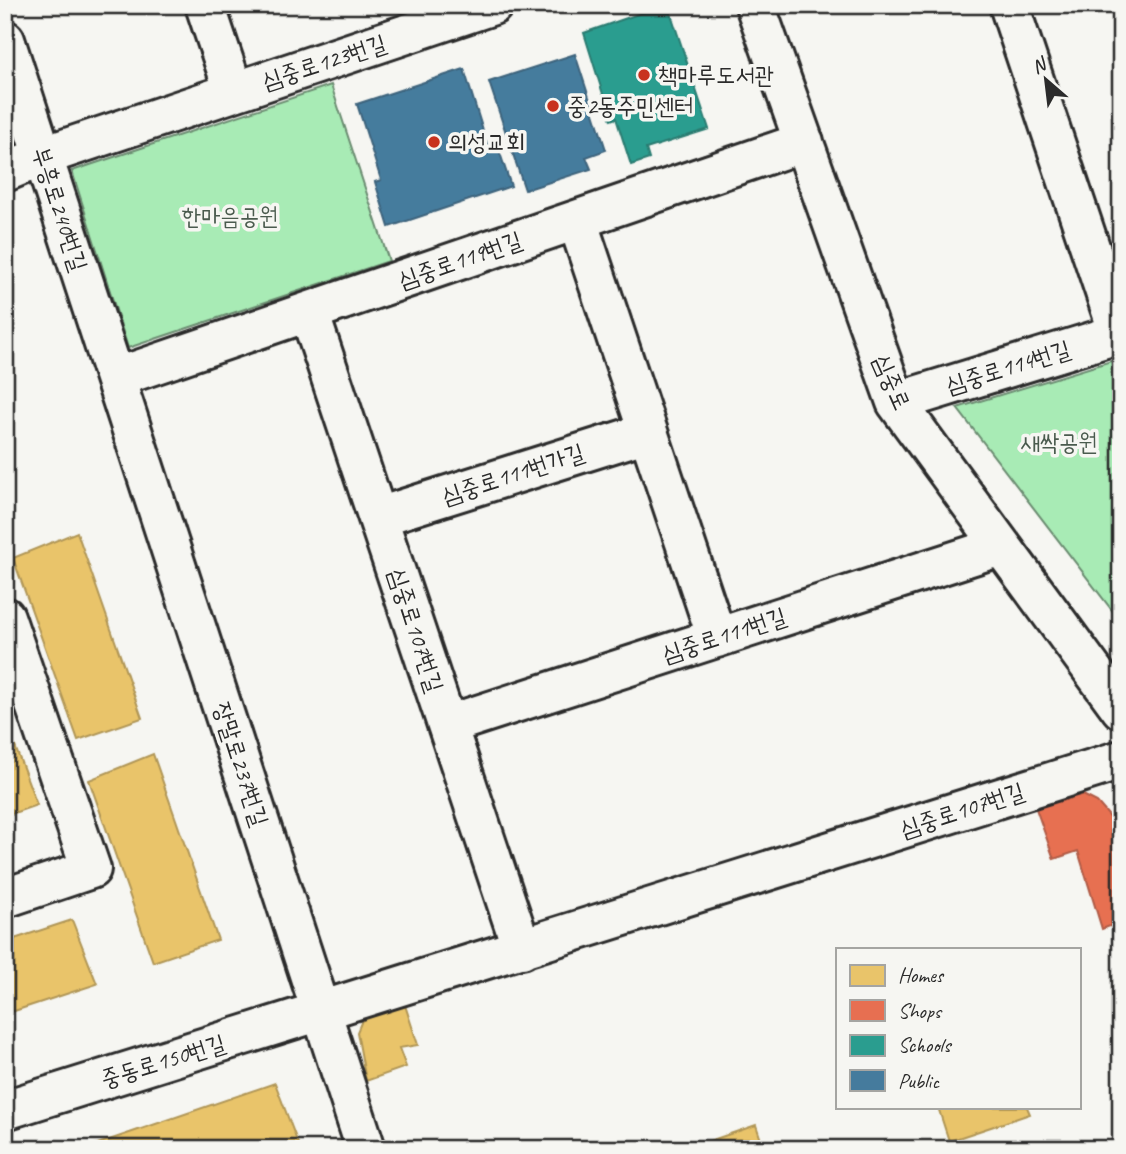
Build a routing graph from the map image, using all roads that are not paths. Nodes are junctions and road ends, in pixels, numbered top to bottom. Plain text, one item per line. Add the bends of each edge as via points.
1 (205, 5) edge
2 (493, 5) edge
3 (755, 5) edge
4 (1009, 5) edge
5 (5, 40) edge
6 (234, 92) junction
7 (804, 142) junction
8 (43, 156) junction
9 (5, 172) edge
10 (577, 220) junction
11 (309, 312) junction
12 (1120, 333) edge
13 (115, 378) junction
14 (896, 402) junction
15 (648, 432) junction
16 (378, 517) junction
17 (1001, 546) junction
18 (5, 617) edge
19 (717, 638) junction
20 (1121, 709) edge
21 (447, 725) junction
22 (1121, 760) edge
23 (5, 898) edge
24 (522, 949) junction
25 (322, 1012) junction
26 (5, 1111) edge
27 (366, 1149) edge

1 - 6 street, 심중로123번길
2 - 6 street, 심중로123번길
3 - 7 street, 심중로
4 - 12 street
5 - 8 street, 부흥로240번길
6 - 8 street, 심중로123번길
7 - 10 street, 심중로119번길
7 - 14 street, 심중로
8 - 9 street, 심중로123번길
8 - 13 street, 부흥로240번길
10 - 11 street, 심중로119번길
10 - 15 street
11 - 13 street, 심중로119번길
11 - 16 street, 심중로107번길
12 - 14 street, 심중로114번길
13 - 25 street, 장말로237번길
14 - 17 street, 심중로
15 - 16 street, 심중로111번가길
15 - 19 street
16 - 21 street, 심중로107번길
17 - 19 street, 심중로111번길
17 - 20 street, 심중로
18 - 23 street via 91,869
19 - 21 street, 심중로111번길
21 - 24 street, 심중로107번길
22 - 24 street, 심중로107번길
24 - 25 street, 심중로107번길
25 - 26 street, 중동로150번길
25 - 27 street, 장말로237번길

